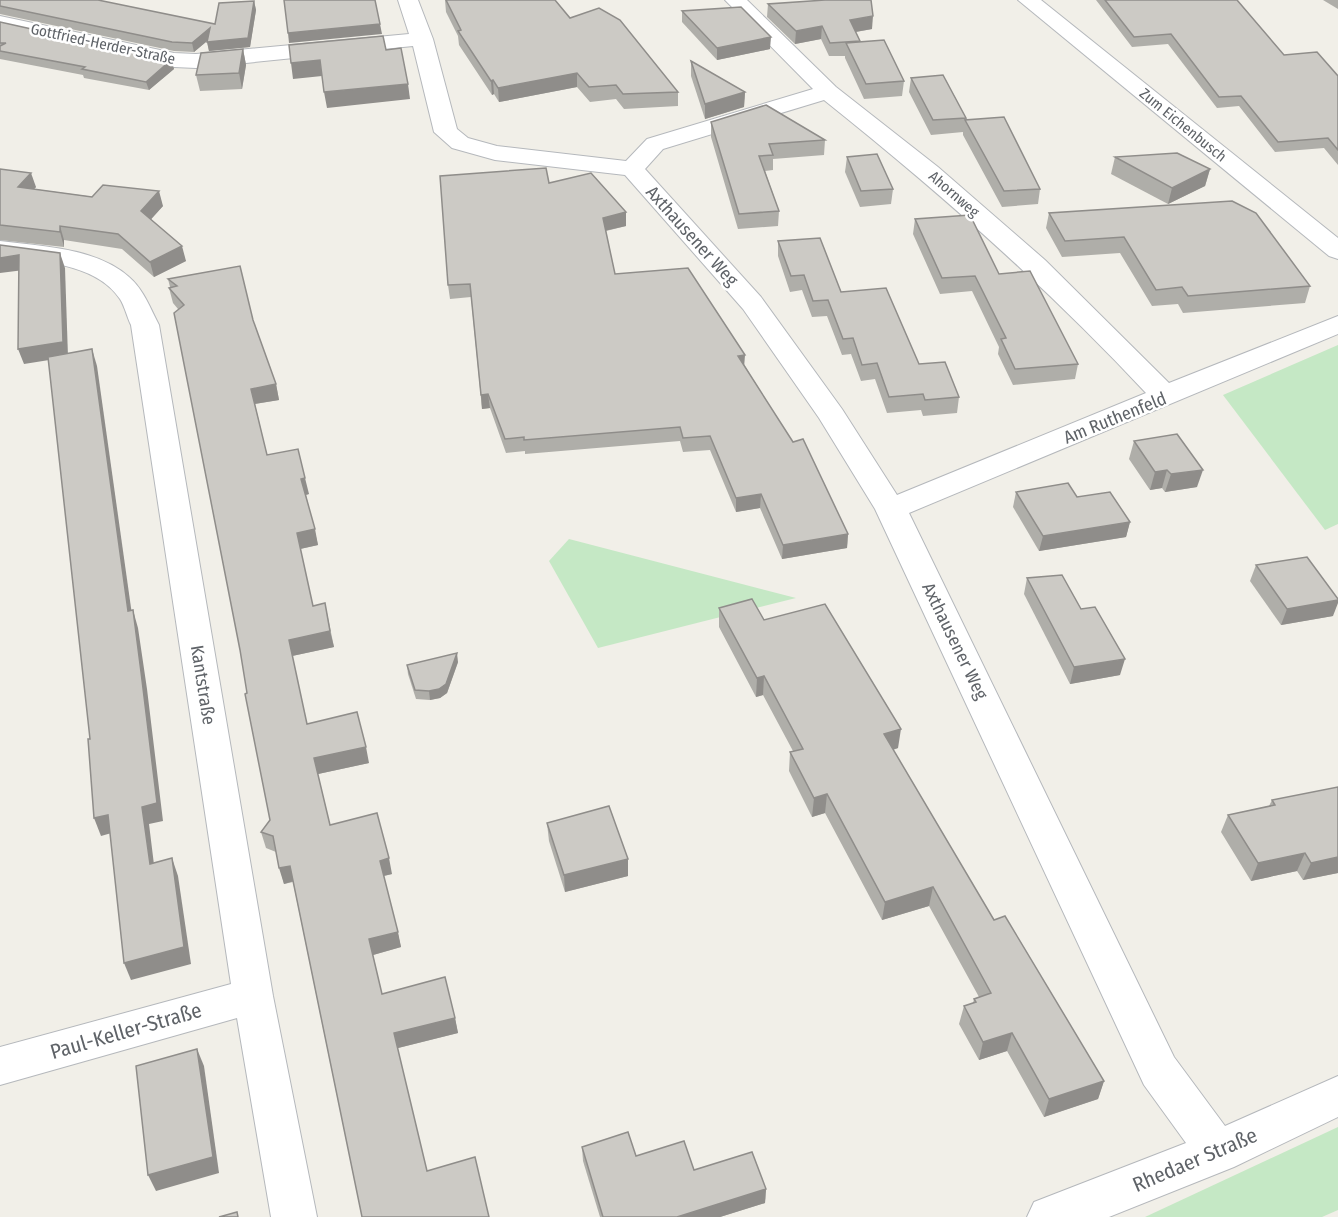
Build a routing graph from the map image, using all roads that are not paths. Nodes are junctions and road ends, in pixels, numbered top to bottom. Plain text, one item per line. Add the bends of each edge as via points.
1 (408, 0) edge
2 (735, 0) edge
3 (1028, 0) edge
4 (0, 22) edge
5 (422, 39) junction
6 (828, 92) junction
7 (632, 169) junction
8 (0, 249) edge
9 (1338, 251) edge
10 (1338, 324) edge
11 (1166, 397) junction
12 (891, 509) junction
13 (253, 996) junction
14 (0, 1066) edge
15 (1338, 1096) edge
16 (1218, 1152) junction
17 (1096, 1210) edge
18 (294, 1217) edge
19 (1050, 1217) edge

1 - 5 street, Axthausener Weg
2 - 6 street, Ahornweg
3 - 9 street, Zum Eichenbusch
4 - 5 street, Gottfried-Herder-Straße via 174,60 196,61
5 - 7 street, Axthausener Weg via 446,132 460,143 495,153
6 - 7 street, Axthausener Weg via 655,144
6 - 11 street, Ahornweg via 929,172 1036,266
7 - 12 street, Axthausener Weg via 752,303 832,415
8 - 13 street, Kantstraße via 80,263 106,272 130,294 145,325
10 - 11 street, Am Ruthenfeld
11 - 12 street, Am Ruthenfeld
12 - 16 street, Axthausener Weg via 1159,1071
13 - 14 street, Paul-Keller-Straße
13 - 18 street, Kantstraße
15 - 16 street, Rhedaer Straße
16 - 17 street, Rhedaer Straße
17 - 19 street, Rhedaer Straße

